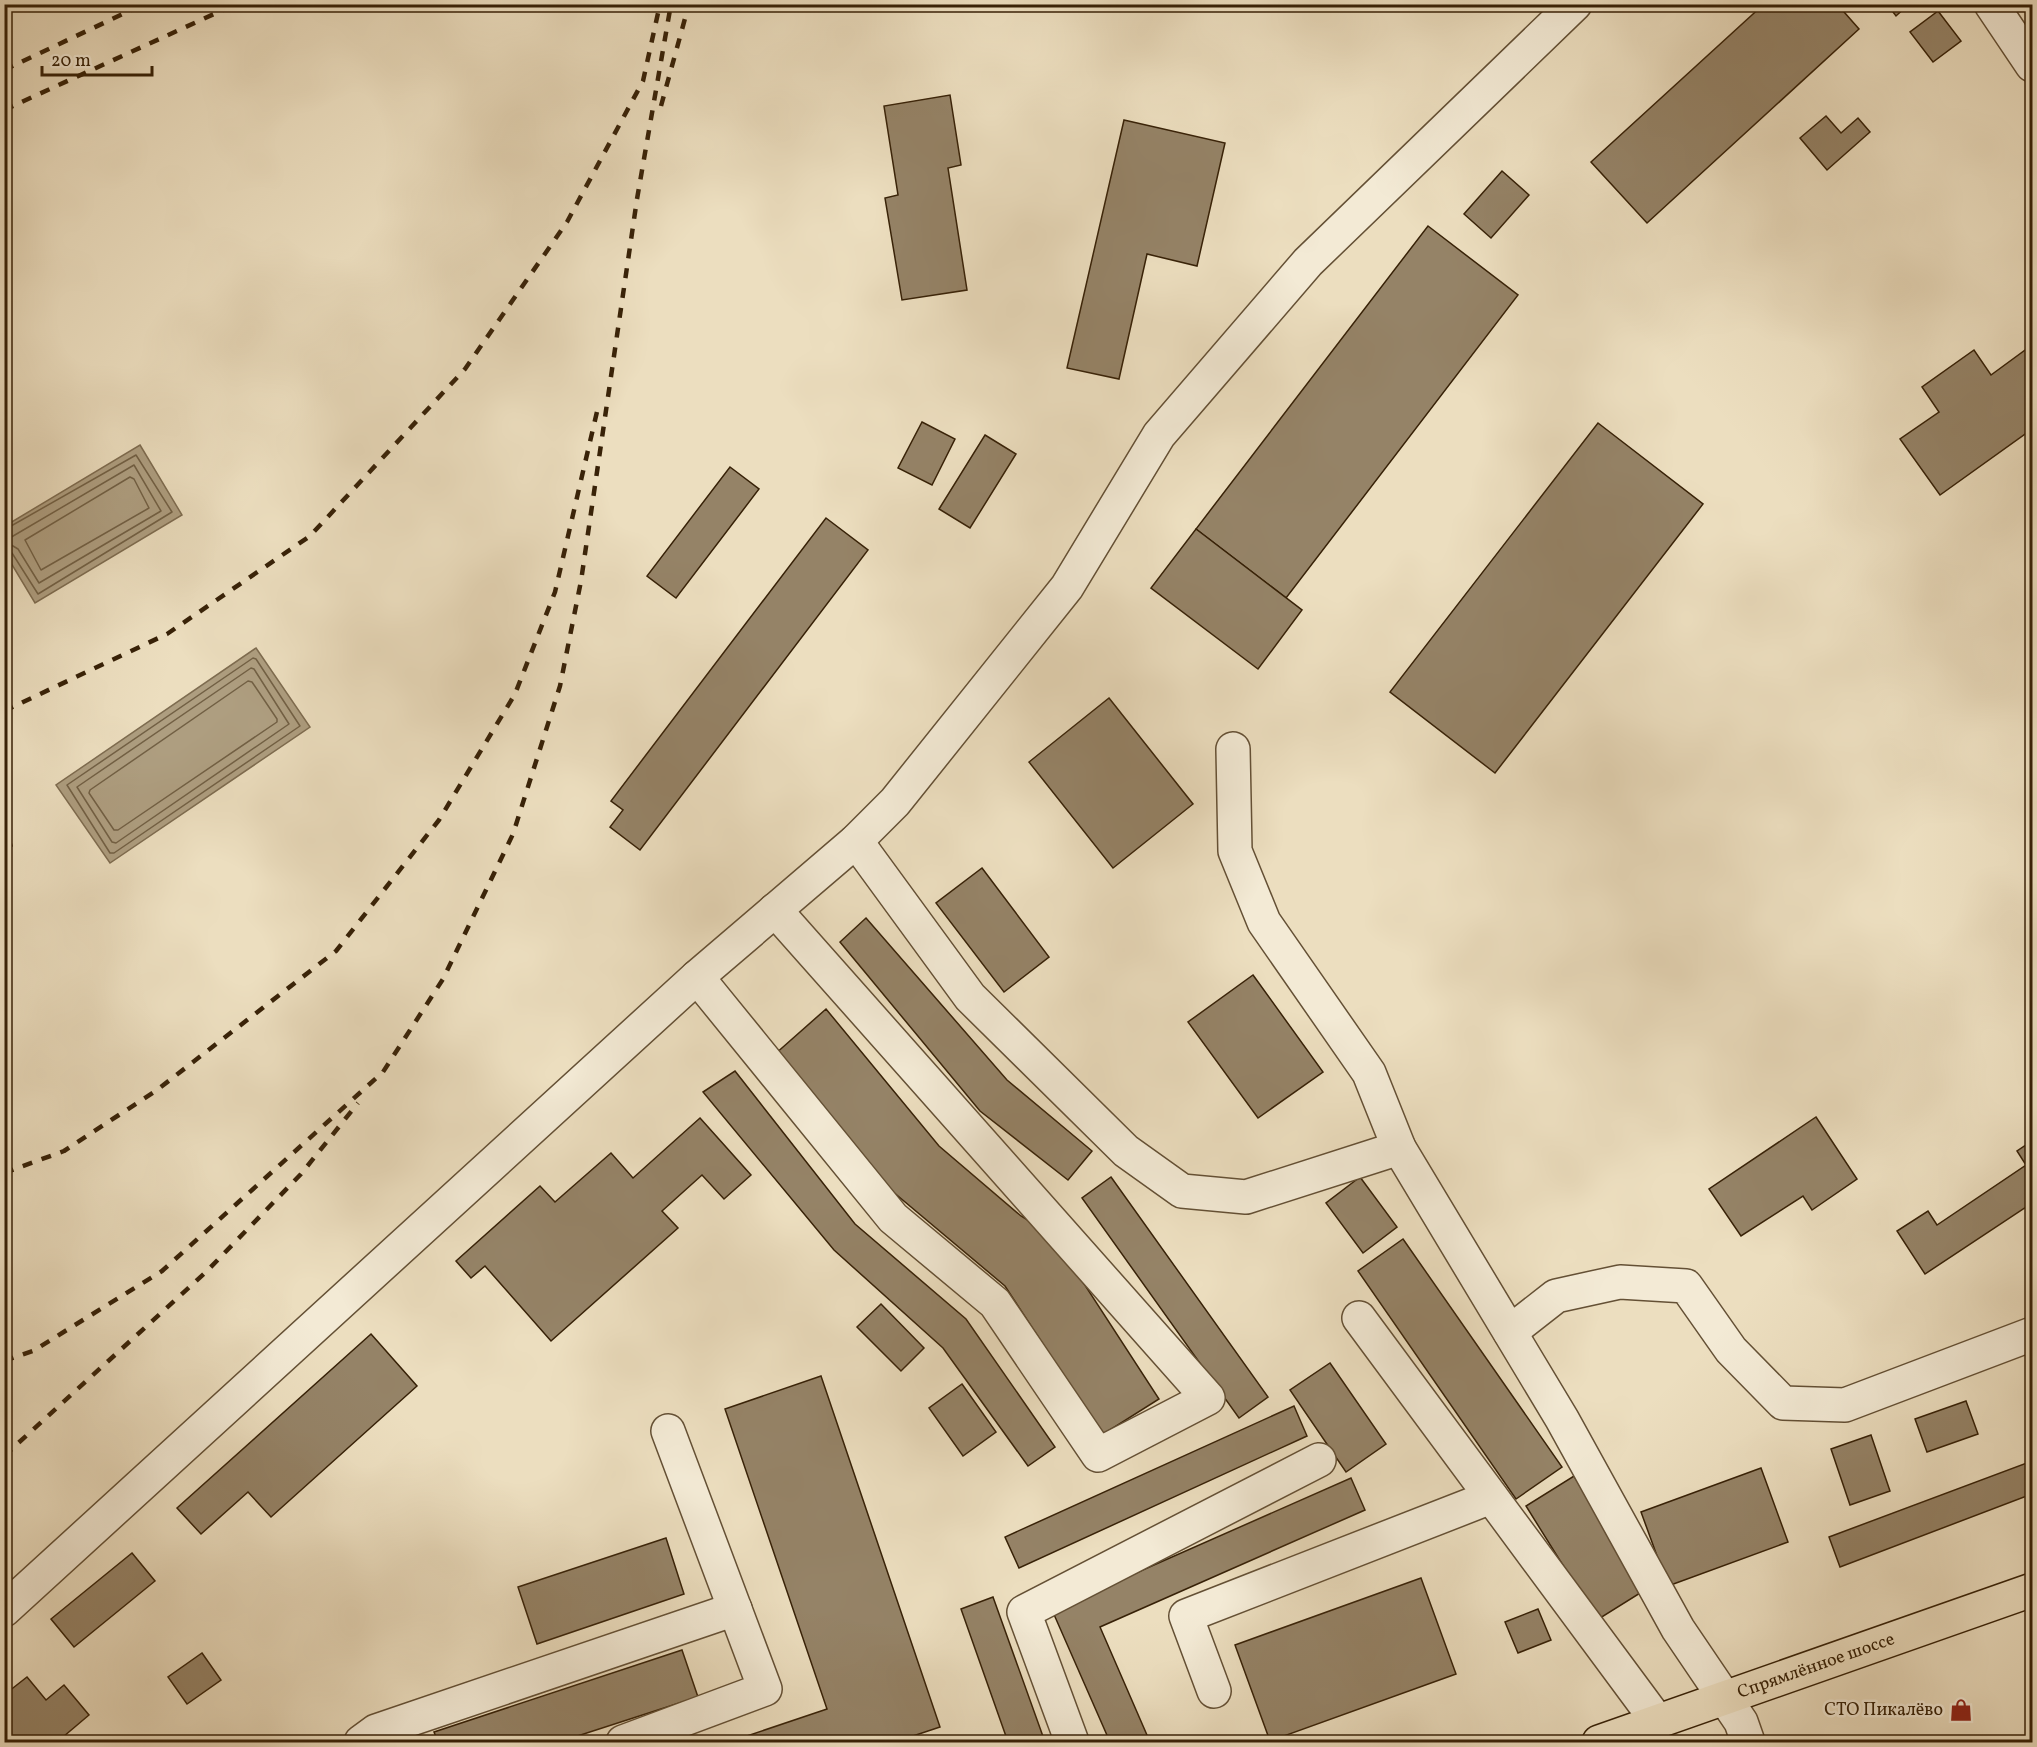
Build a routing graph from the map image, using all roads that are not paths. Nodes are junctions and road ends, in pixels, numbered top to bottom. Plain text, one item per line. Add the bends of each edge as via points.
1 (1575, 4) edge
2 (1991, 4) edge
3 (2032, 65) edge
4 (1233, 749) dead end
5 (856, 841) junction
6 (775, 910) junction
7 (696, 977) junction
8 (1399, 1148) junction
9 (1359, 1318) dead end
10 (1510, 1332) junction
11 (2032, 1335) edge
12 (668, 1431) dead end
13 (1319, 1460) dead end
14 (1491, 1497) junction
15 (2032, 1590) edge
16 (735, 1609) junction
17 (4, 1610) edge
18 (1214, 1690) dead end
19 (1726, 1698) junction
20 (1658, 1722) junction
21 (372, 1739) edge
22 (623, 1743) edge
23 (1072, 1743) edge
24 (1599, 1743) edge
25 (1748, 1743) edge

1 - 5 street via 1308,262 1159,435 1067,587 894,802
2 - 3 street
4 - 8 street via 1235,851 1264,922 1369,1073
5 - 6 street
5 - 8 street via 970,997 1126,1151 1182,1191 1246,1197
6 - 7 street
6 - 7 street via 1208,1398 1098,1455 995,1303 893,1218
7 - 17 street
8 - 10 street
9 - 14 street
10 - 11 street via 1556,1296 1620,1282 1686,1286 1731,1350 1783,1402 1845,1405
10 - 19 street via 1678,1629
12 - 16 street
13 - 23 street via 1024,1612
14 - 18 street via 1186,1616
14 - 20 street
15 - 19 main road, Спрямлённое шоссе
16 - 21 street
16 - 22 street via 765,1689
19 - 20 main road, Спрямлённое шоссе
19 - 25 street
20 - 24 main road, Спрямлённое шоссе

